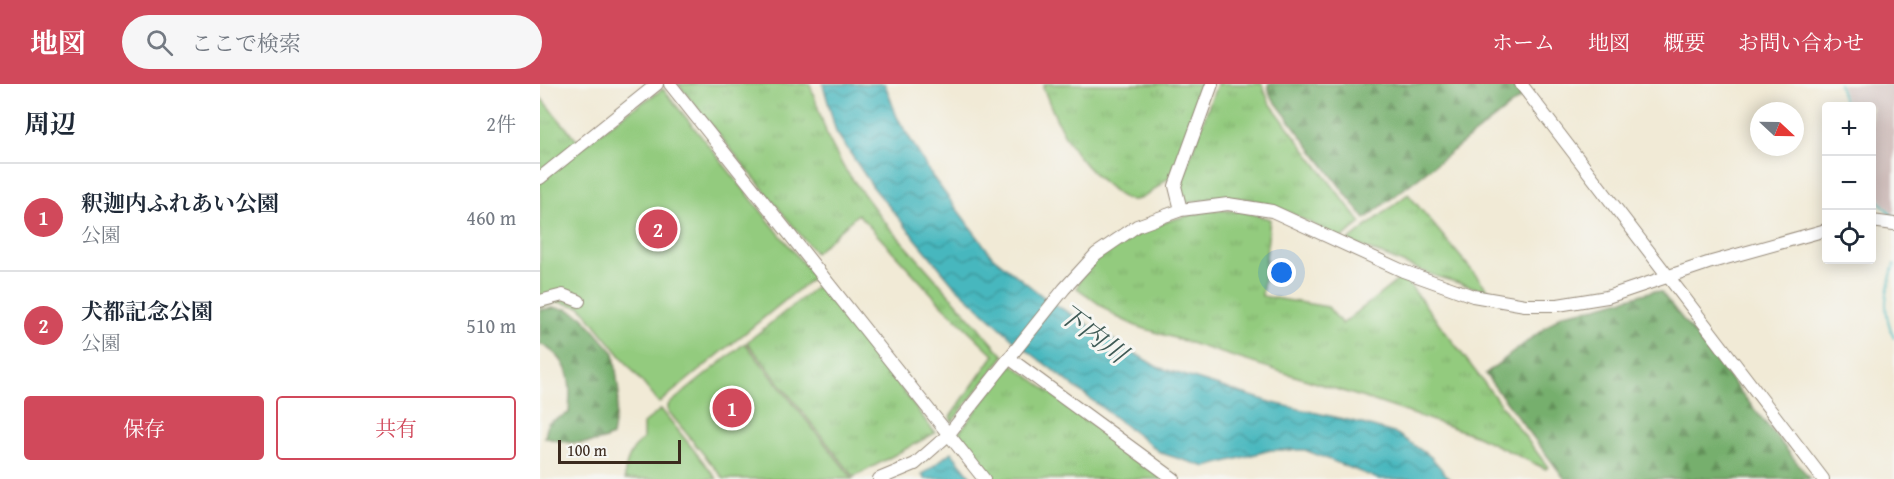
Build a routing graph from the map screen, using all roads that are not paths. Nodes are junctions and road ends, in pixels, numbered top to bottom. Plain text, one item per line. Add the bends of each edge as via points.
1 (657, 84) edge
2 (670, 84) edge
3 (1212, 84) edge
4 (1521, 84) edge
5 (540, 178) edge
6 (1181, 210) junction
7 (1876, 222) edge
8 (1894, 224) edge
9 (1822, 231) edge
10 (1670, 278) junction
11 (540, 301) edge
12 (579, 301) dead end
13 (1009, 358) junction
14 (948, 435) junction
15 (879, 479) edge
16 (984, 479) edge
17 (1174, 479) edge
18 (1822, 479) edge

1 - 5 street
2 - 14 street
3 - 6 street via 1175,186
4 - 10 street
6 - 10 street via 1228,204 1272,212 1403,271 1500,303 1577,302
6 - 13 street via 1137,226 1096,254
7 - 8 street
9 - 10 street via 1708,262
10 - 18 street
11 - 12 street via 563,295
13 - 14 street
13 - 17 street
14 - 15 street via 915,464
14 - 16 street

